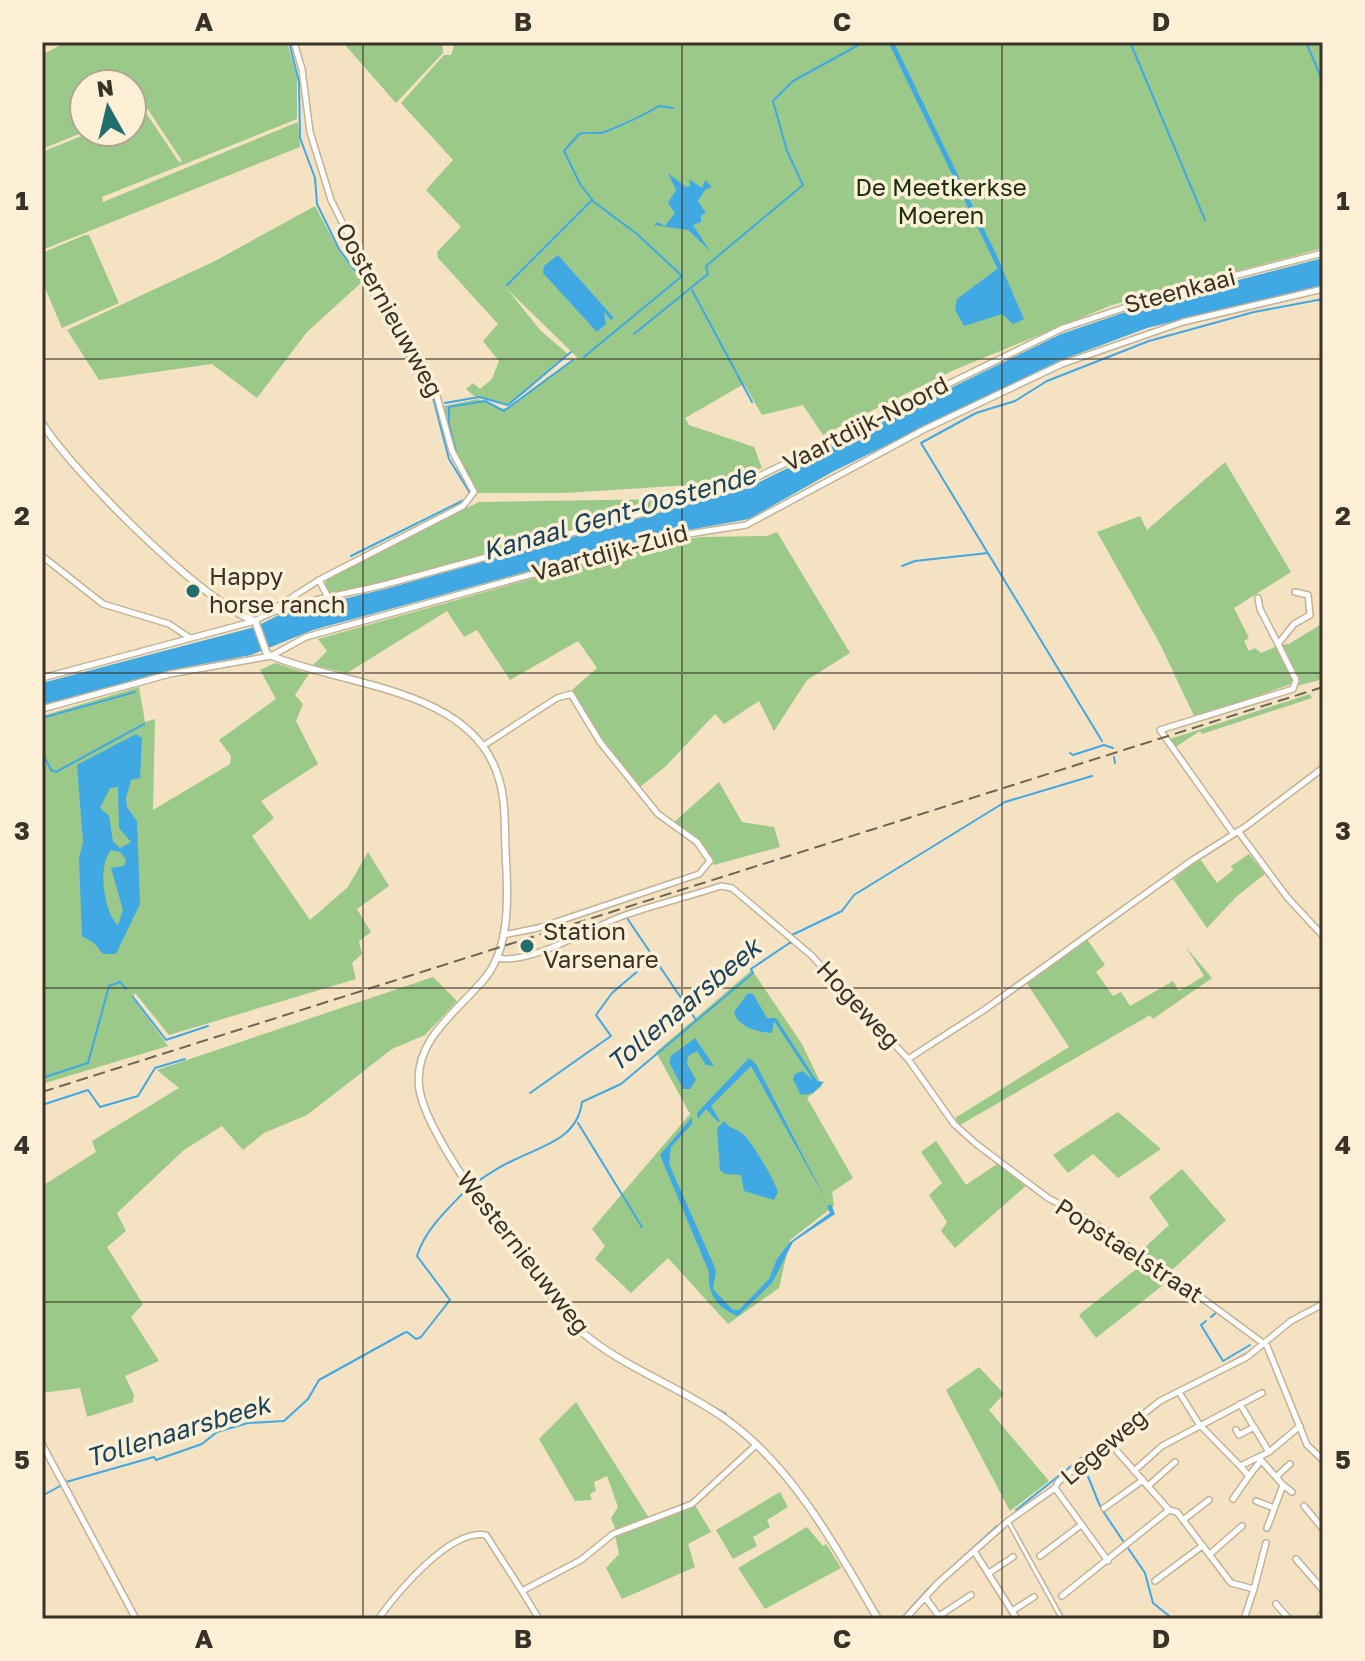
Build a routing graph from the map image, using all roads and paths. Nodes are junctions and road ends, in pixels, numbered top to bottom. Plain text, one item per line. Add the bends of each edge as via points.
1 (294, 42) edge
2 (1323, 253) edge
3 (1323, 289) edge
4 (1040, 338) joint
5 (42, 423) edge
6 (42, 556) edge
7 (319, 580) junction
8 (1295, 592) dead end
9 (1258, 598) dead end
10 (329, 599) junction
11 (271, 611) junction
12 (255, 621) junction
13 (190, 638) junction
14 (1278, 644) junction
15 (271, 656) junction
16 (42, 678) edge
17 (42, 709) edge
18 (483, 746) junction
19 (1323, 768) edge
20 (1235, 832) junction
21 (502, 935) junction
22 (1323, 936) edge
23 (497, 958) junction
24 (908, 1059) junction
25 (1323, 1304) edge
26 (1263, 1343) junction
27 (1179, 1392) junction
28 (1262, 1393) dead end
29 (1240, 1404) junction
30 (1199, 1424) junction
31 (1300, 1426) junction
32 (1254, 1427) junction
33 (1236, 1430) dead end
34 (1108, 1441) junction
35 (42, 1444) edge
36 (756, 1445) junction
37 (1269, 1452) junction
38 (1260, 1459) junction
39 (1323, 1460) edge
40 (1175, 1462) dead end
41 (1290, 1464) dead end
42 (1240, 1466) junction
43 (1134, 1471) junction
44 (1249, 1476) junction
45 (1276, 1477) junction
46 (1143, 1480) junction
47 (1283, 1485) junction
48 (1148, 1486) junction
49 (1055, 1488) junction
50 (1292, 1492) dead end
51 (1233, 1499) dead end
52 (1209, 1500) dead end
53 (1256, 1501) dead end
54 (1304, 1506) dead end
55 (1104, 1508) dead end
56 (1274, 1508) junction
57 (1169, 1510) junction
58 (1183, 1520) junction
59 (1008, 1521) junction
60 (1081, 1525) junction
61 (1242, 1526) dead end
62 (1267, 1528) dead end
63 (1323, 1529) edge
64 (1266, 1543) dead end
65 (1203, 1545) junction
66 (974, 1551) junction
67 (1210, 1554) junction
68 (1040, 1556) dead end
69 (1013, 1557) dead end
70 (1296, 1559) dead end
71 (1108, 1561) junction
72 (989, 1573) junction
73 (1155, 1581) dead end
74 (1254, 1589) junction
75 (1323, 1590) edge
76 (522, 1591) junction
77 (971, 1595) dead end
78 (1062, 1596) dead end
79 (925, 1597) junction
80 (1034, 1597) dead end
81 (1276, 1604) dead end
82 (1012, 1611) junction
83 (940, 1617) edge
84 (136, 1619) edge
85 (378, 1619) edge
86 (539, 1619) edge
87 (878, 1619) edge
88 (905, 1619) edge
89 (1017, 1619) edge
90 (1062, 1619) edge
91 (1244, 1619) edge
92 (1289, 1619) edge

1 - 7 street, Oosternieuwweg via 310,132 331,200 395,328 435,389 452,451 474,492 463,506
2 - 4 street, Steenkaai via 1126,306
3 - 15 street, Vaartdijk-Zuid via 1109,345 912,436 746,525 663,538 396,611 306,637
4 - 10 street, Vaartdijk-Noord via 735,488
5 - 12 street via 192,582
6 - 13 street via 103,604 169,624
7 - 10 street
7 - 11 street, Oosternieuwweg
8 - 14 street via 1308,595 1310,615 1294,624
9 - 14 street
10 - 11 street, Vaartdijk-Noord
11 - 12 street, Vaartdijk-Noord
12 - 13 street, Vaartdijk-Noord
12 - 15 street
13 - 16 street, Vaartdijk-Noord
14 - 20 street via 1296,680 1293,689 1160,730
15 - 17 street, Vaartdijk-Zuid via 170,674
15 - 18 street, Westernieuwweg via 385,688 453,718
18 - 21 street, Westernieuwweg via 502,794 507,889
18 - 21 street via 571,694 600,742 661,818 697,842 710,861 699,874
19 - 20 street, Hogeweg
20 - 22 street
20 - 24 street, Hogeweg
21 - 23 street, Westernieuwweg
23 - 24 street, Hogeweg via 539,951 621,917 728,886 811,955
23 - 36 street, Westernieuwweg via 422,1057 419,1085 431,1125 576,1327 624,1363 700,1402
24 - 26 street, Popstaelstraat via 954,1124 975,1143
25 - 26 street, Legeweg
26 - 27 street, Legeweg
26 - 31 street, Popstaelstraat via 1271,1351
27 - 30 street
27 - 34 street, Legeweg
28 - 29 street
29 - 30 street
29 - 32 street
30 - 42 street
30 - 43 street
31 - 37 street
31 - 39 street, Popstaelstraat via 1307,1445
32 - 33 street via 1239,1435
32 - 37 street
34 - 43 street
34 - 49 street, Legeweg
35 - 84 street
36 - 76 street via 692,1504 613,1534 581,1560
36 - 87 street, Westernieuwweg via 802,1498
37 - 38 street
38 - 42 street
38 - 44 street
38 - 45 street
40 - 48 street
41 - 45 street
42 - 44 street
43 - 46 street
44 - 51 street
45 - 47 street
46 - 48 street
46 - 55 street
47 - 50 street
47 - 56 street
48 - 57 street
49 - 59 street, Legeweg
49 - 60 street
52 - 58 street
53 - 56 street
54 - 63 street
56 - 62 street
57 - 58 street
57 - 71 street
58 - 65 street
59 - 66 street, Legeweg
59 - 90 street
60 - 68 street
60 - 71 street
61 - 67 street
64 - 74 street
65 - 67 street
65 - 73 street
66 - 72 street
66 - 79 street, Legeweg
67 - 74 street via 1231,1583
69 - 72 street
70 - 75 street
71 - 78 street
72 - 82 street
74 - 91 street
76 - 85 street via 489,1538 478,1534 428,1563
76 - 86 street
77 - 83 street
79 - 83 street
79 - 88 street, Legeweg
80 - 82 street
81 - 92 street
82 - 89 street

